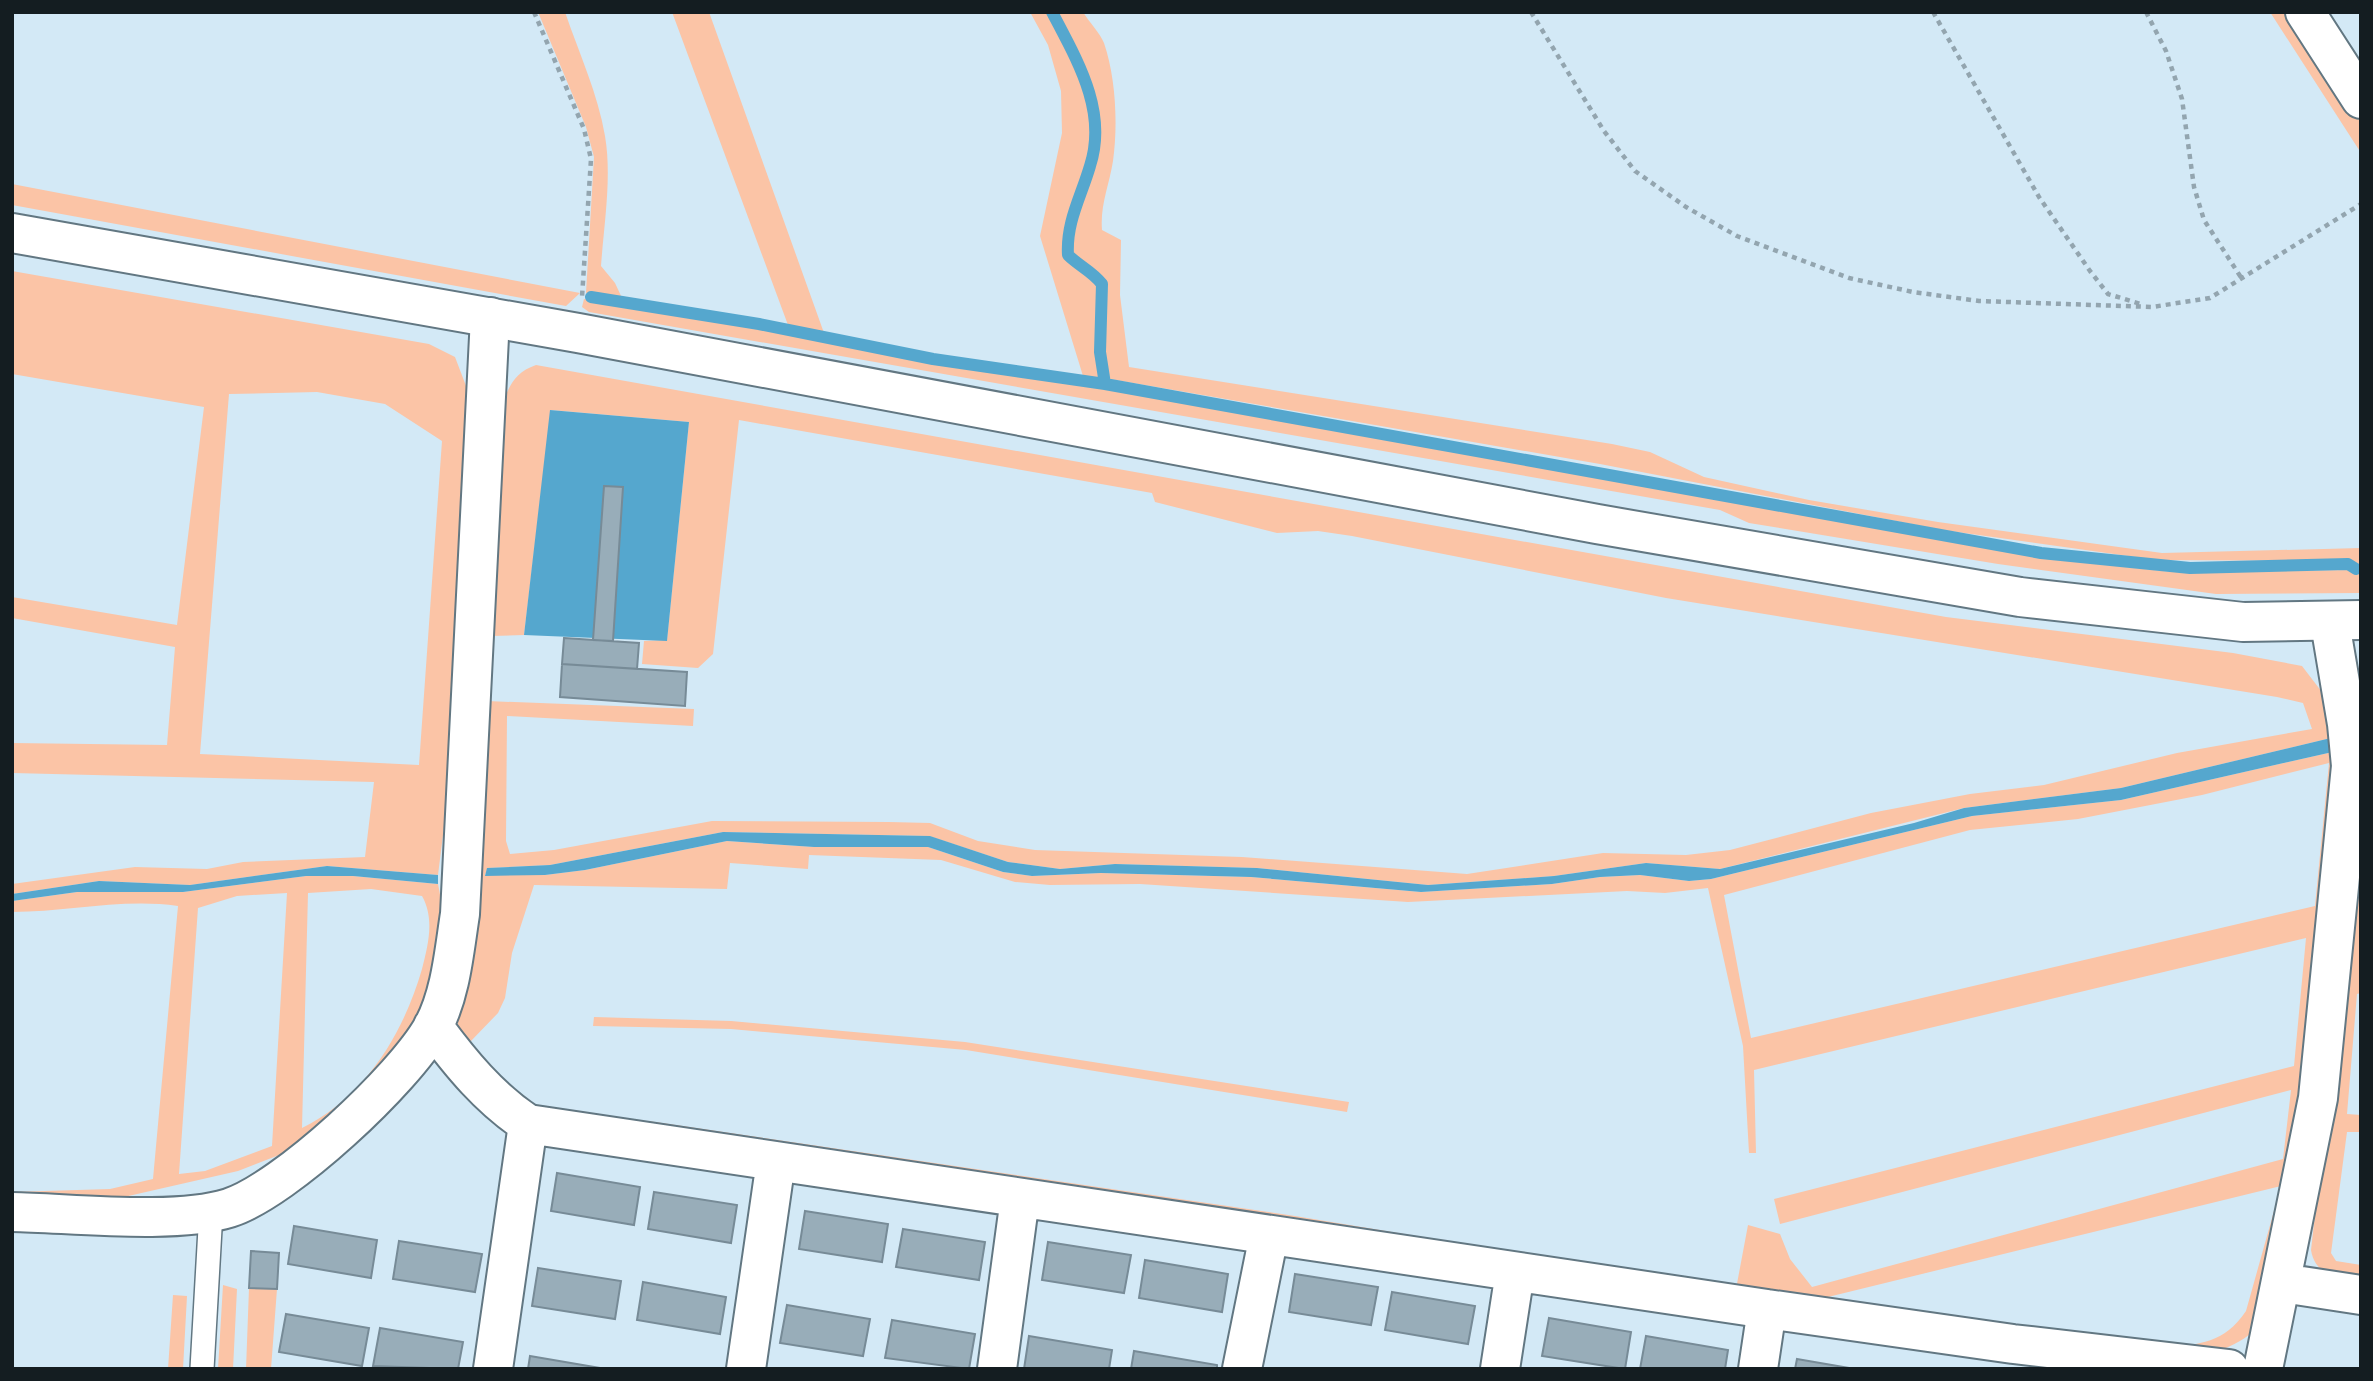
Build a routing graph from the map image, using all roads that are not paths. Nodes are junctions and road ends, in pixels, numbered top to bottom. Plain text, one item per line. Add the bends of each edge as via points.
1 (2305, 12) edge
2 (2361, 99) edge
3 (12, 233) edge
4 (490, 317) junction
5 (2345, 621) edge
6 (433, 1026) junction
7 (528, 1124) junction
8 (776, 1161) junction
9 (1020, 1198) junction
10 (211, 1211) junction
11 (12, 1212) edge
12 (1269, 1235) junction
13 (1516, 1272) junction
14 (2282, 1283) junction
15 (2361, 1295) edge
16 (1767, 1309) junction
17 (2011, 1357) edge
18 (202, 1369) edge
19 (493, 1369) edge
20 (746, 1369) edge
21 (997, 1369) edge
22 (1242, 1369) edge
23 (1500, 1369) edge
24 (1758, 1369) edge
25 (2229, 1369) edge
26 (2263, 1369) edge

1 - 2 street
3 - 4 street
4 - 5 street via 1597,524 2020,597 2243,622
4 - 6 street via 460,914 453,968
5 - 14 street via 2351,766 2318,1098
6 - 7 street via 500,1106
6 - 10 street via 398,1075 335,1135 250,1198
7 - 8 street
7 - 19 street
8 - 9 street
8 - 20 street
9 - 12 street
9 - 21 street
10 - 11 street via 139,1215
10 - 18 lane
12 - 13 street
12 - 22 street
13 - 16 street
13 - 23 street
14 - 15 street
14 - 26 street
16 - 17 street
16 - 24 street
17 - 25 street

